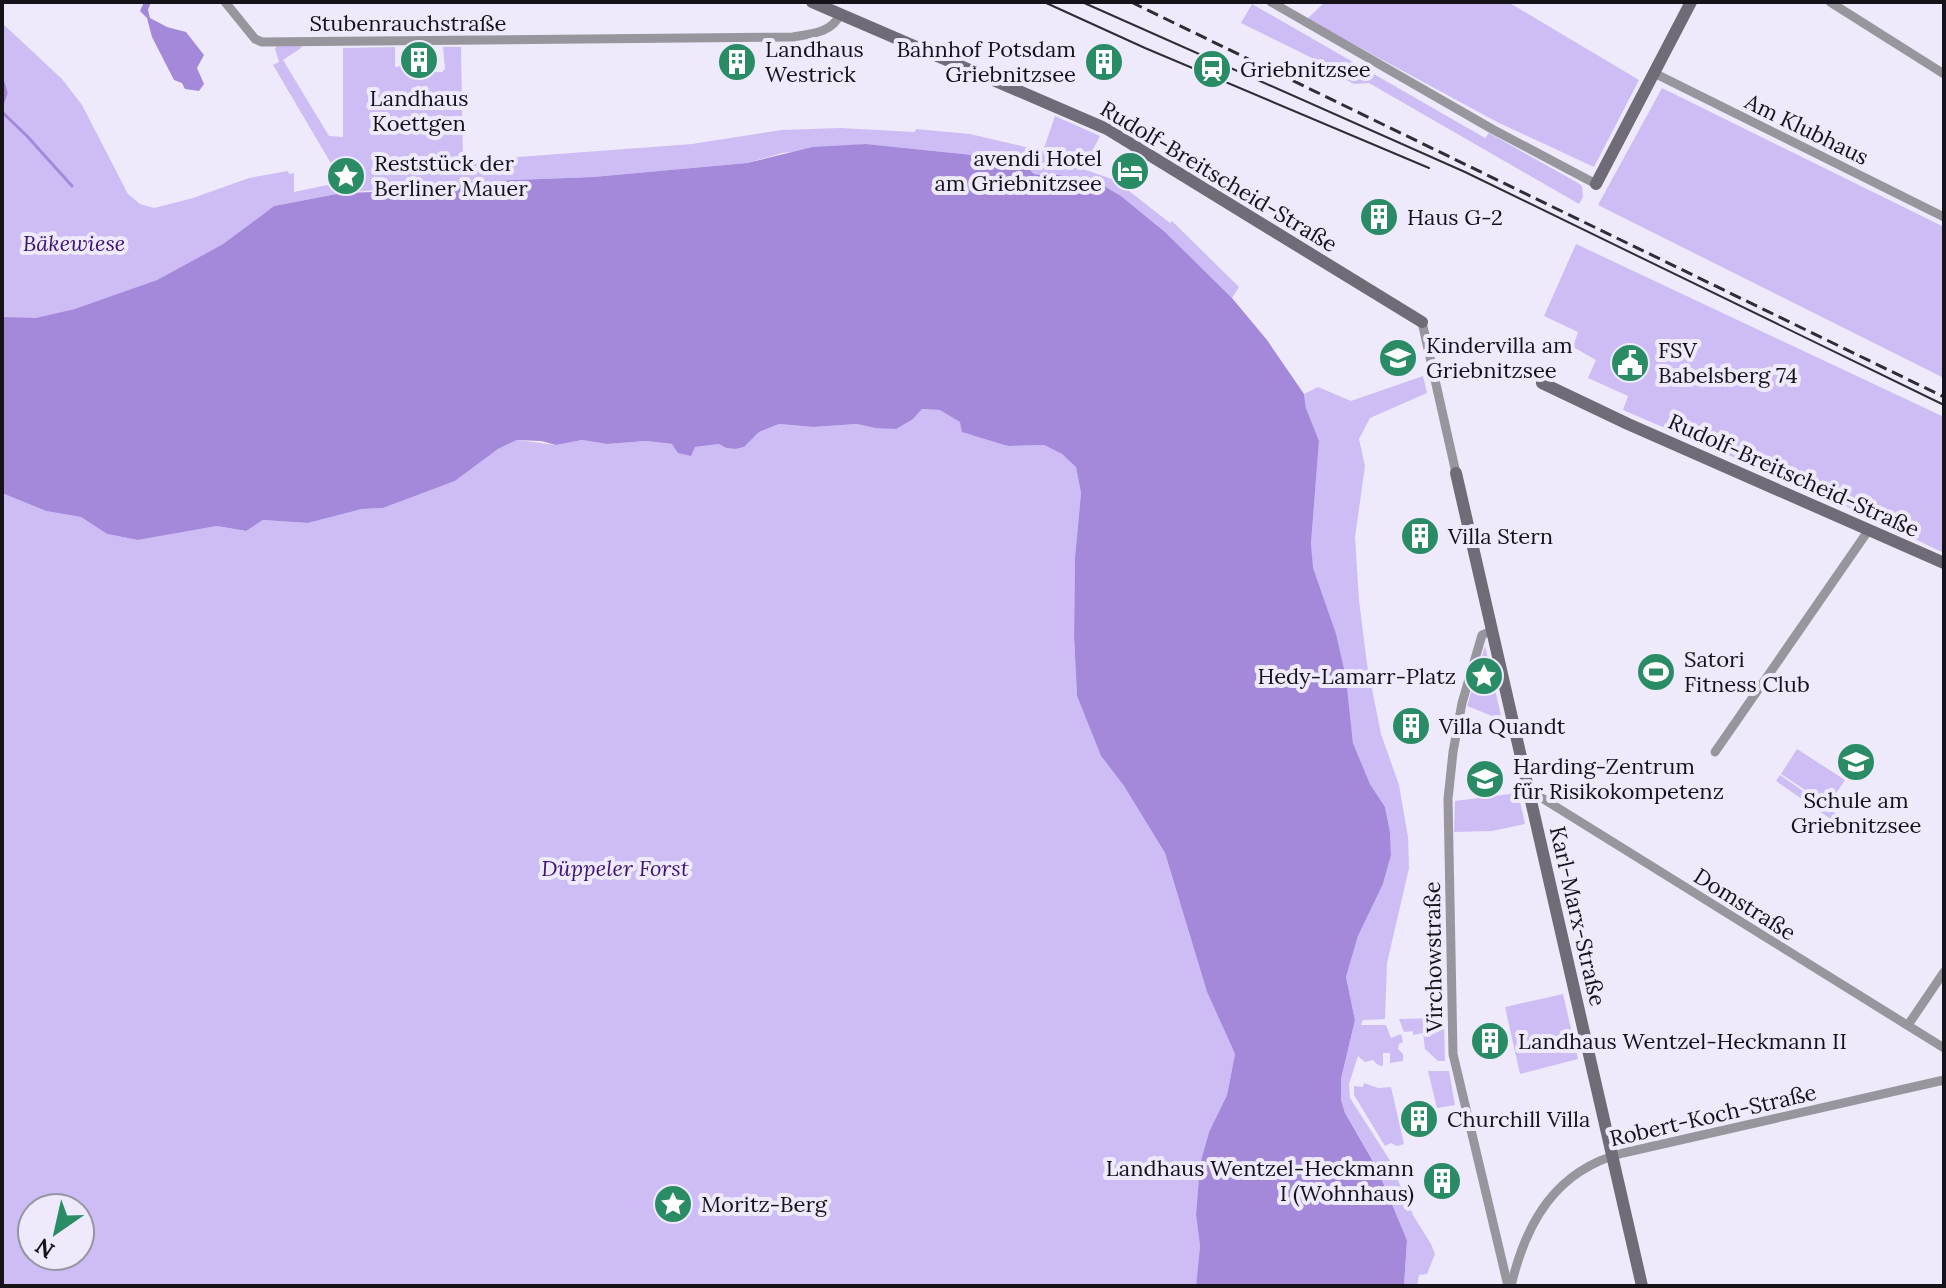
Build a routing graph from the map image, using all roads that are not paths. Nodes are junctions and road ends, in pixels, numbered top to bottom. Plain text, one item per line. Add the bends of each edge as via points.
1 (225, 2) edge
2 (812, 2) edge
3 (1271, 2) edge
4 (1691, 2) edge
5 (1830, 2) edge
6 (840, 14) junction
7 (1654, 73) junction
8 (1944, 74) edge
9 (1596, 184) joint
10 (1944, 217) edge
11 (1422, 322) joint
12 (1542, 383) dead end
13 (1456, 473) joint
14 (1868, 531) junction
15 (1944, 563) edge
16 (1491, 631) junction
17 (1715, 752) dead end
18 (1528, 790) junction
19 (1944, 972) edge
20 (1908, 1025) junction
21 (1944, 1048) edge
22 (1944, 1080) edge
23 (1612, 1155) junction
24 (1510, 1286) edge
25 (1642, 1286) edge

1 - 6 street, Stubenrauchstraße via 262,42 793,37 826,30
2 - 6 street, Rudolf-Breitscheid-Straße
3 - 9 street
4 - 7 street
5 - 8 street
6 - 11 street, Rudolf-Breitscheid-Straße via 1107,129
7 - 9 street
7 - 10 street, Am Klubhaus
11 - 13 street, Karl-Marx-Straße
12 - 14 street, Rudolf-Breitscheid-Straße
13 - 16 street, Karl-Marx-Straße
14 - 15 street, Rudolf-Breitscheid-Straße
14 - 17 street
16 - 18 street, Karl-Marx-Straße
16 - 24 street, Virchowstraße via 1482,635 1465,692 1450,777 1453,1054
18 - 20 street, Domstraße
18 - 23 street, Karl-Marx-Straße
19 - 20 street
20 - 21 street, Domstraße
22 - 23 street, Robert-Koch-Straße
23 - 24 street, Robert-Koch-Straße via 1582,1168 1543,1208 1518,1256
23 - 25 street, Karl-Marx-Straße

